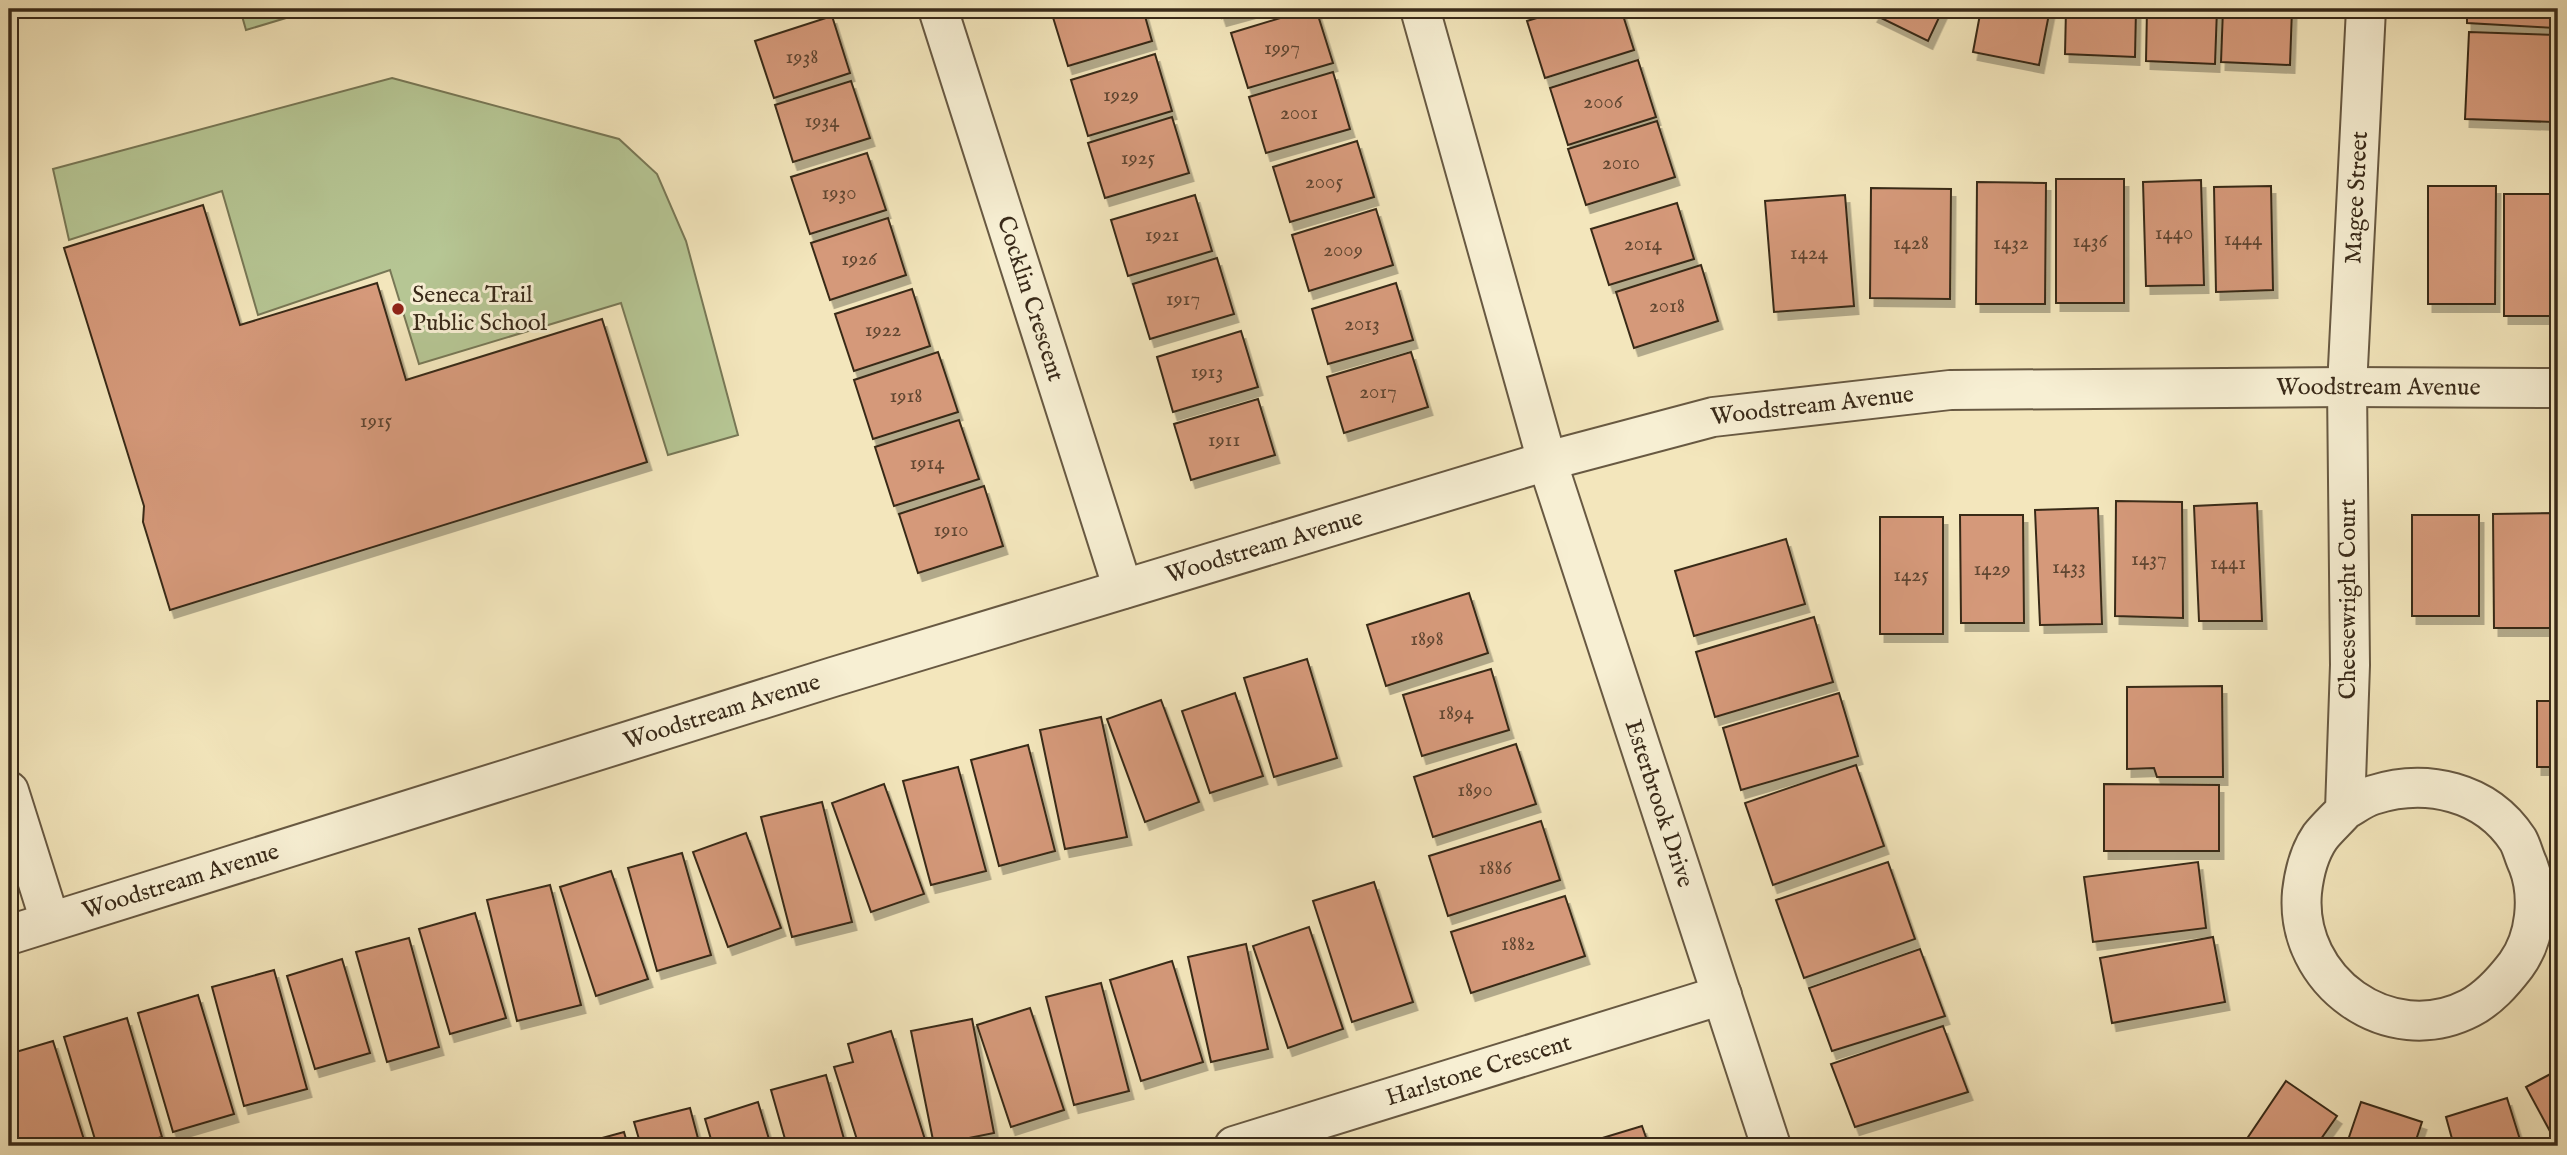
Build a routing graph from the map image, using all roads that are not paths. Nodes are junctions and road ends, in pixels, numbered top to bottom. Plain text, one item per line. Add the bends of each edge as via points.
1 (939, 9) edge
2 (1420, 9) edge
3 (2366, 9) edge
4 (2347, 387) junction
5 (2558, 388) edge
6 (1547, 461) junction
7 (1123, 589) junction
8 (9, 791) edge
9 (2345, 810) junction
10 (50, 921) junction
11 (9, 935) edge
12 (1721, 995) junction
13 (1234, 1146) edge
14 (1771, 1146) edge

1 - 7 street, Cocklin Crescent
2 - 6 street
3 - 4 street, Magee Street
4 - 5 street, Woodstream Avenue
4 - 6 street, Woodstream Avenue via 1951,390 1713,417
4 - 9 street, Cheesewright Court via 2350,665
6 - 7 street, Woodstream Avenue
6 - 12 street, Esterbrook Drive
7 - 10 street, Woodstream Avenue
8 - 10 street
9 - 9 street via 2371,796 2409,787 2457,792 2492,811 2518,841 2533,877 2535,916 2524,954 2500,986 2469,1008 2433,1019 2395,1018 2359,1004 2329,981 2309,948 2300,911 2304,873 2319,838
10 - 11 street, Woodstream Avenue
12 - 13 street, Harlstone Crescent
12 - 14 street, Esterbrook Drive

